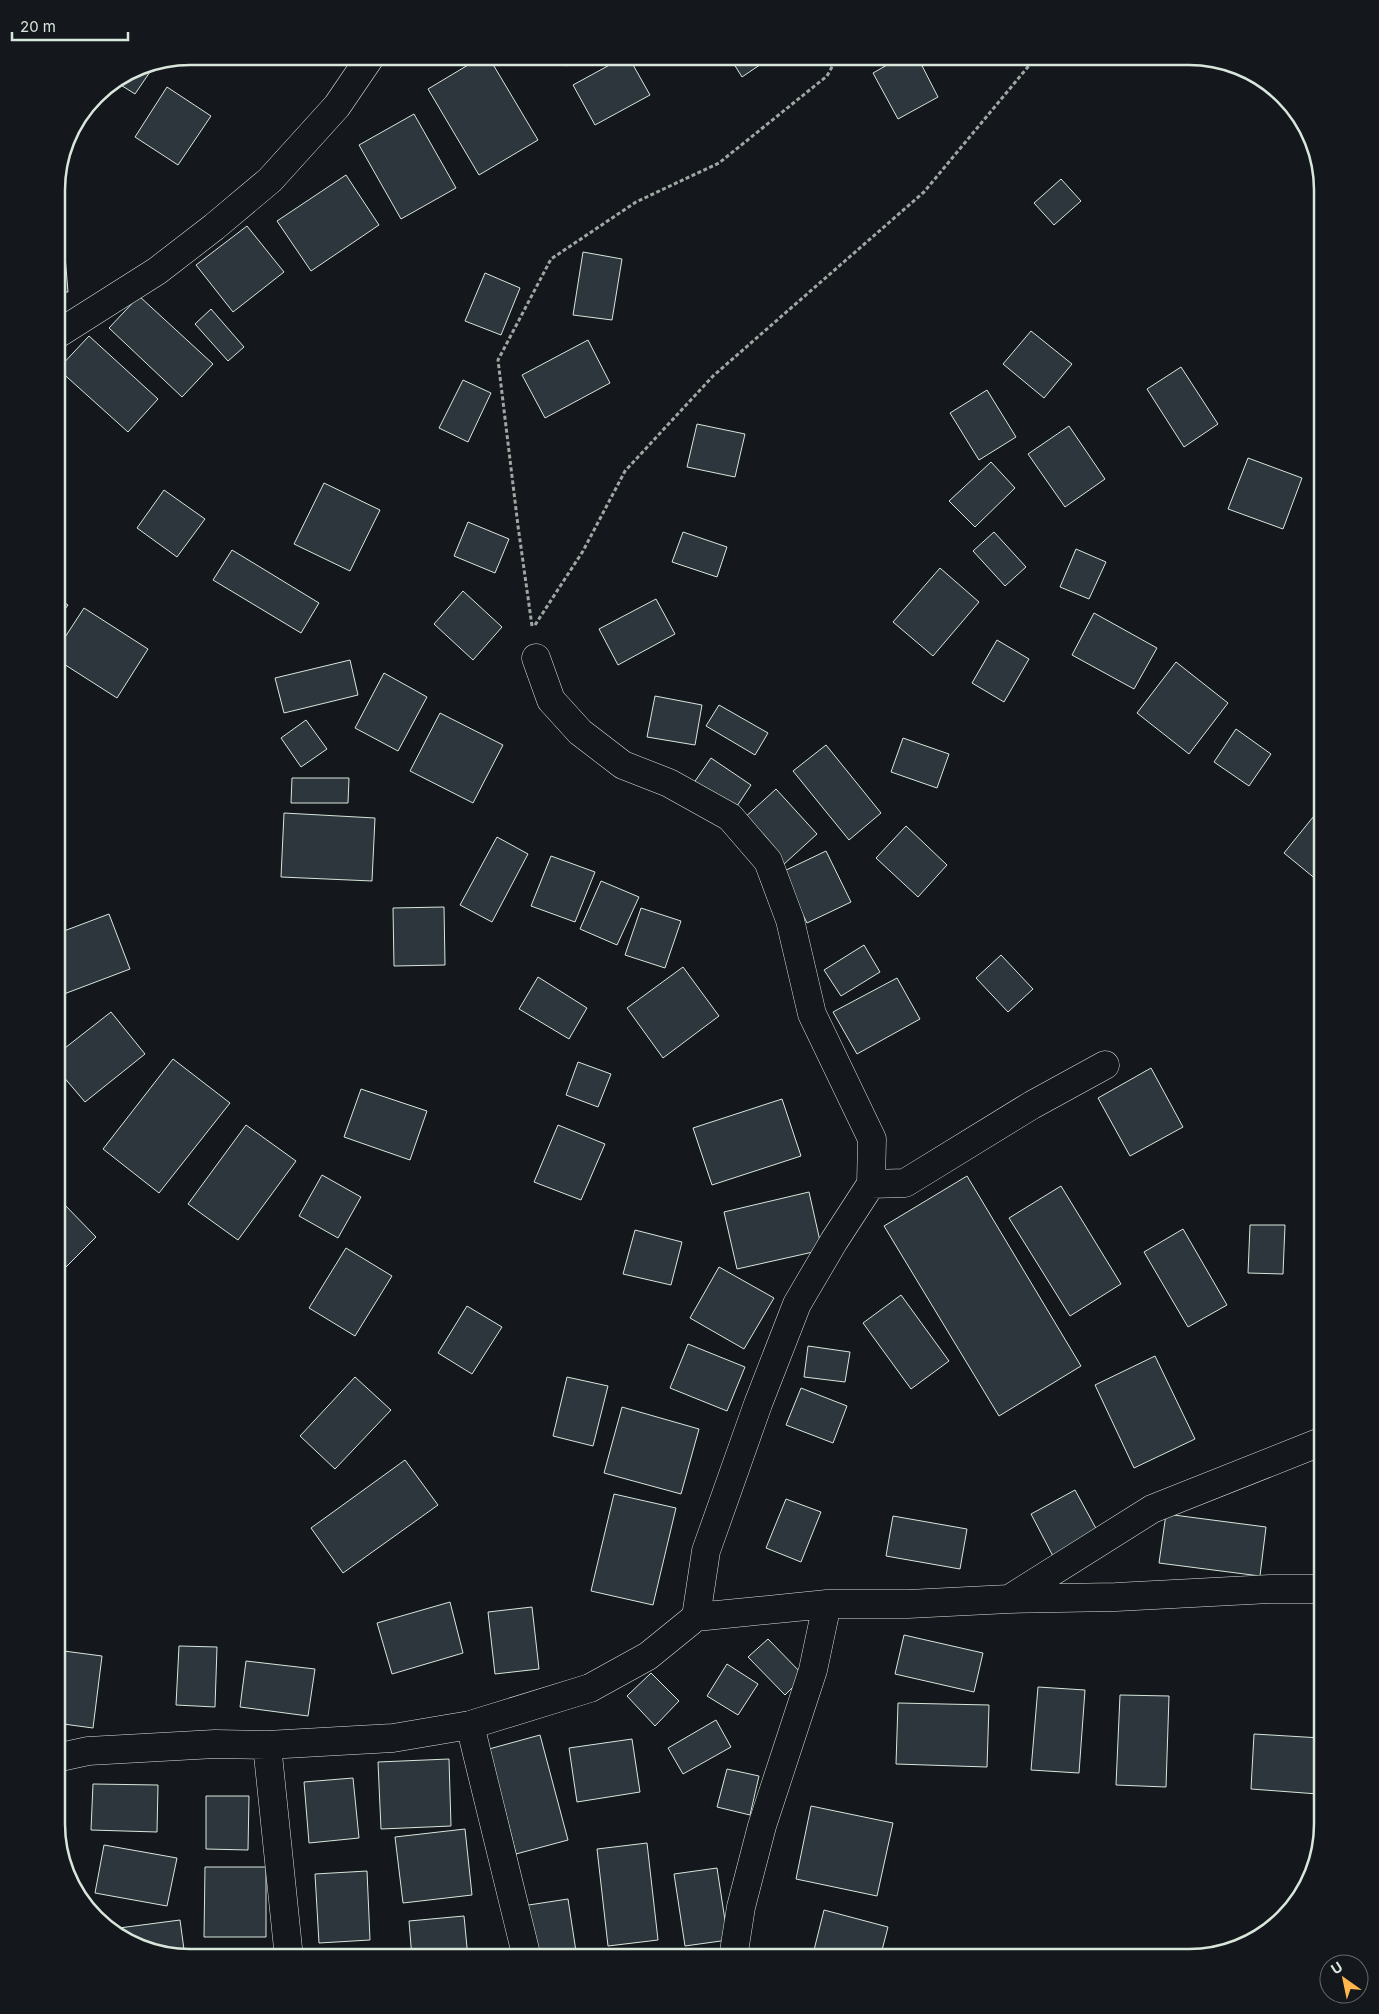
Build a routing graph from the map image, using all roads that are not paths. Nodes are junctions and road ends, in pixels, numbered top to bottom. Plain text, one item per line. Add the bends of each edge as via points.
1 (365, 65) edge
2 (65, 329) edge
3 (536, 658) dead end
4 (1105, 1065) dead end
5 (871, 1184) junction
6 (1314, 1445) edge
7 (1314, 1589) edge
8 (1010, 1599) junction
9 (827, 1604) junction
10 (696, 1618) junction
11 (470, 1725) junction
12 (267, 1745) junction
13 (65, 1756) edge
14 (288, 1949) edge
15 (525, 1949) edge
16 (734, 1949) edge

1 - 2 street via 337,106 270,180 157,270
3 - 5 street via 551,700 580,732 624,765 669,783 730,817 768,861 790,920 812,1014 872,1139
4 - 5 street via 1032,1105 905,1183
5 - 10 street via 797,1304 706,1551
6 - 8 street via 1152,1509
7 - 8 street
8 - 9 street
9 - 10 street
9 - 16 street via 813,1670 760,1835 741,1907
10 - 11 street via 648,1656 590,1688
11 - 12 street via 393,1738
11 - 15 street
12 - 13 street via 215,1744 88,1751
12 - 14 street

